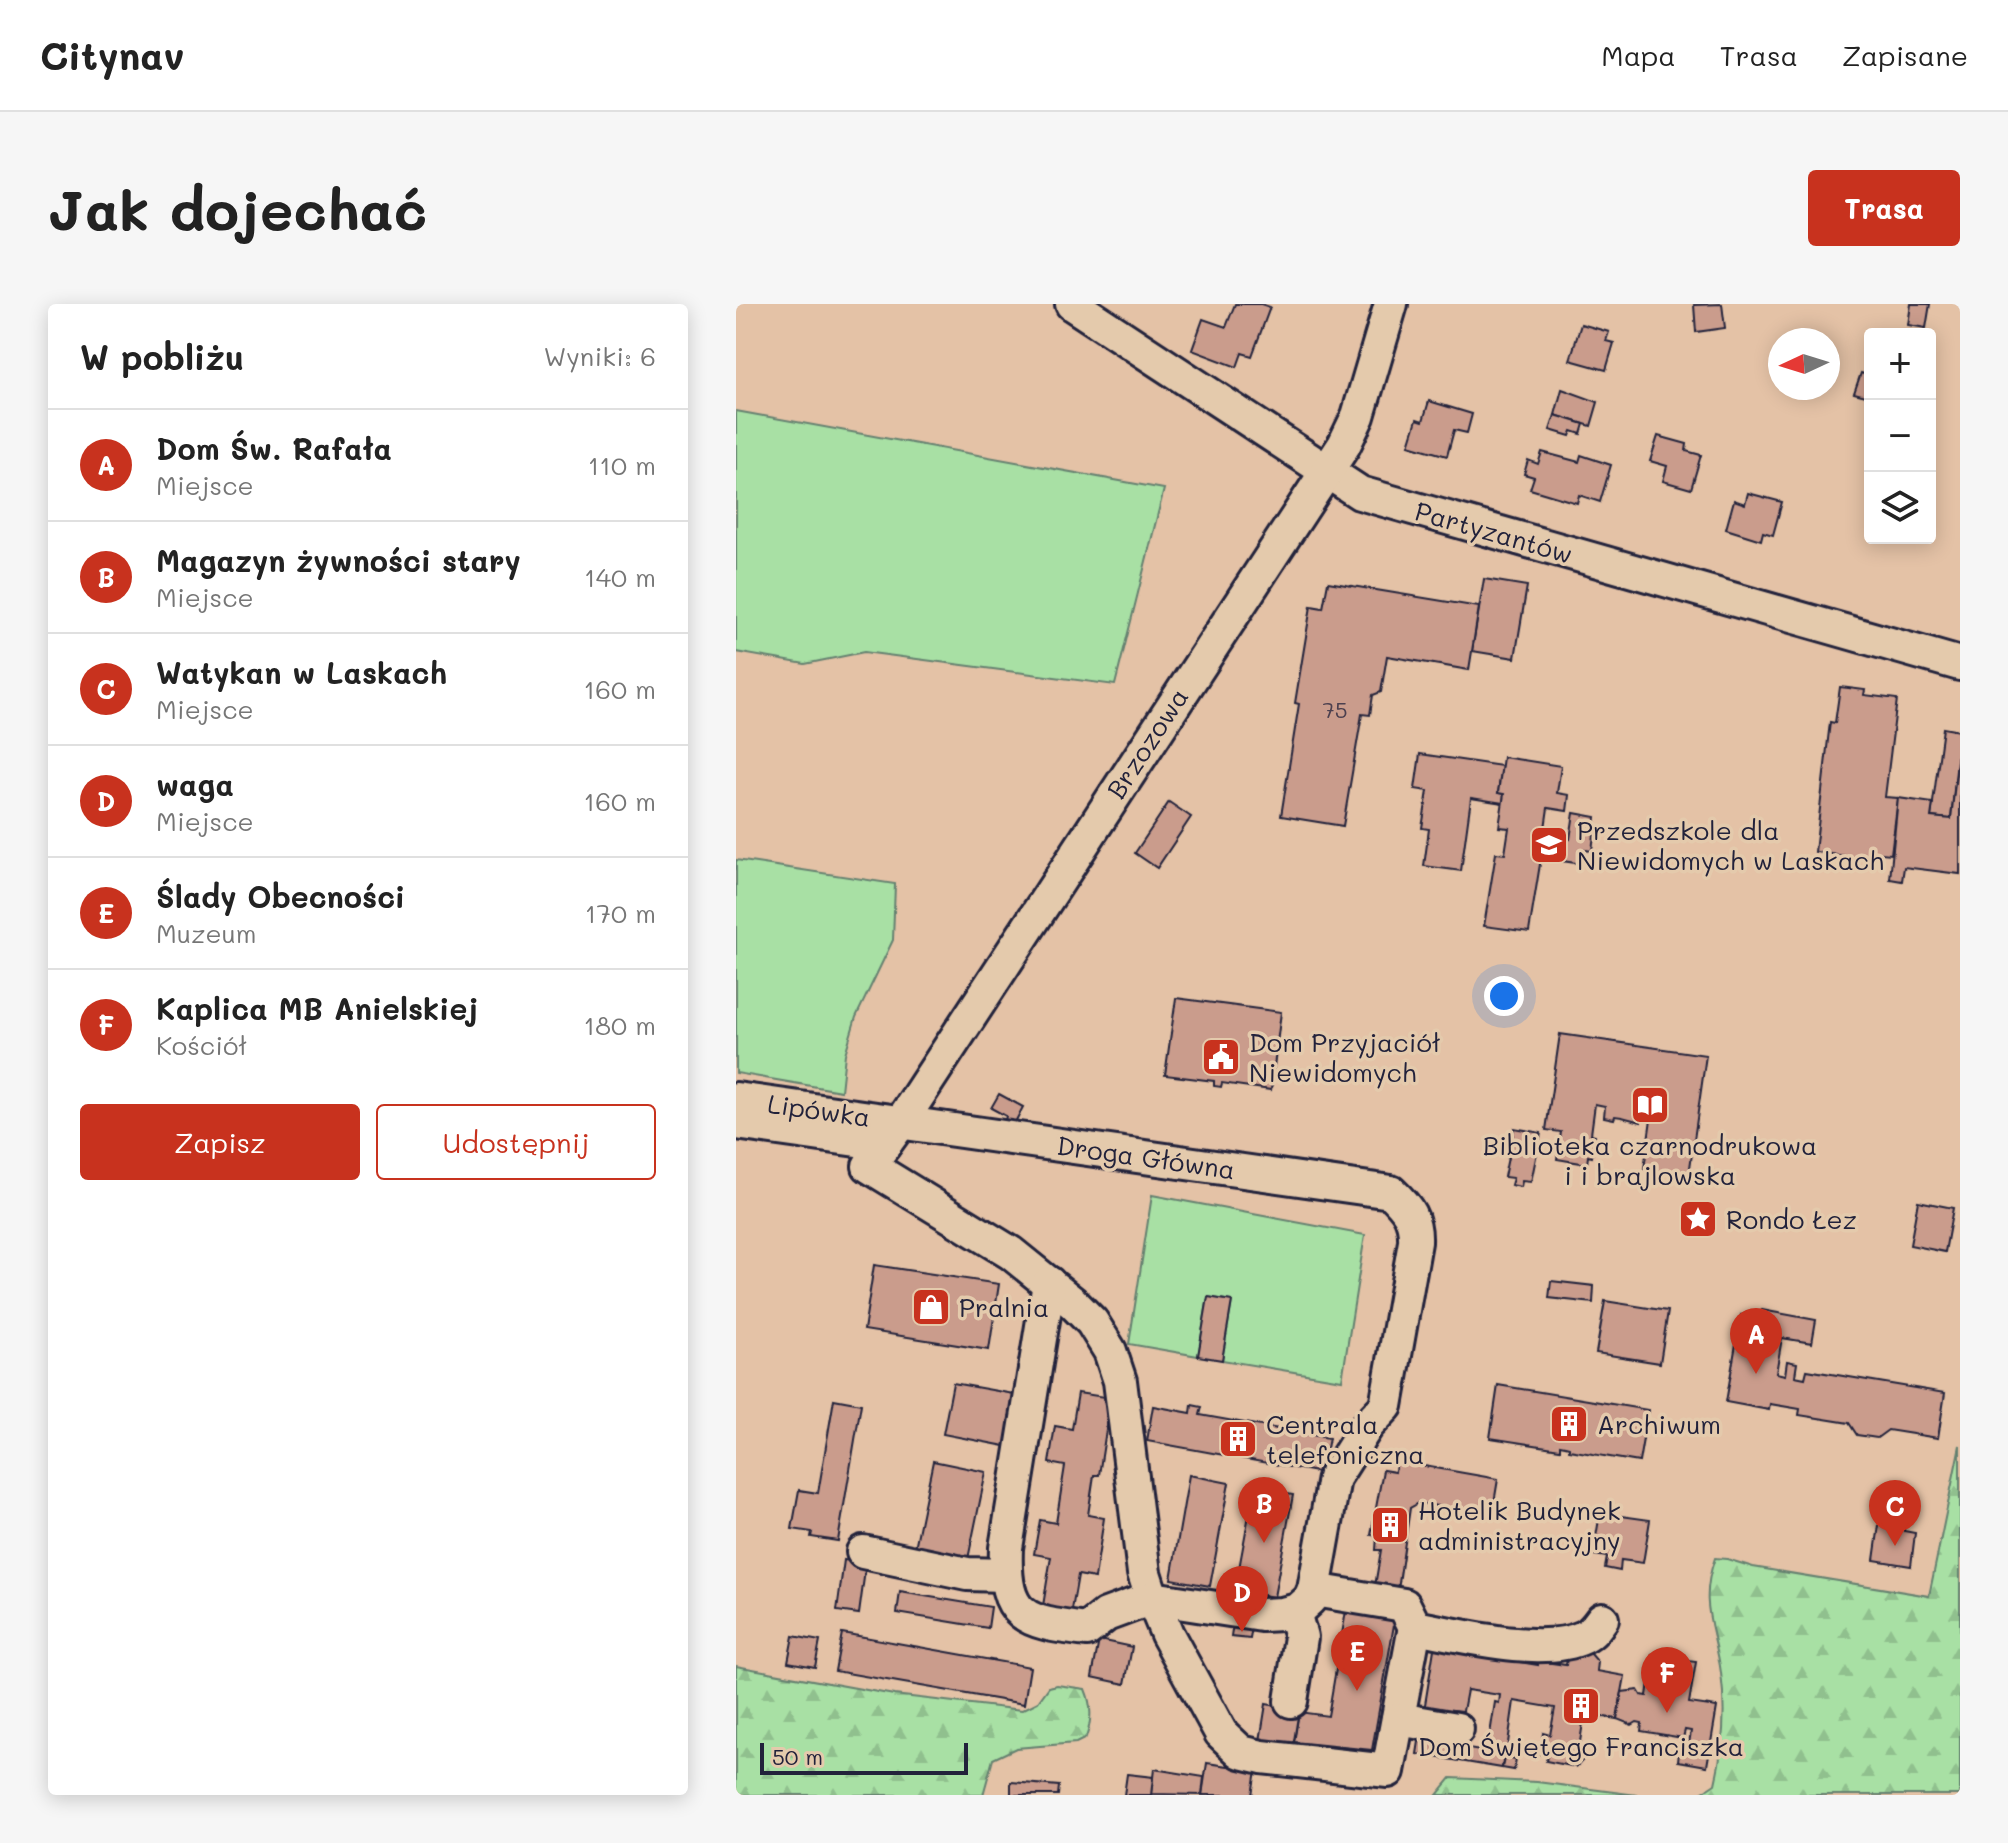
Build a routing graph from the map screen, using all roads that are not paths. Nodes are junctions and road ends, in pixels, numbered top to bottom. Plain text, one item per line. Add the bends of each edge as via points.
1 (1072, 304) edge
2 (1391, 304) edge
3 (1324, 472) junction
4 (1960, 664) edge
5 (736, 1099) edge
6 (736, 1123) edge
7 (885, 1144) junction
8 (1049, 1283) junction
9 (863, 1552) dead end
10 (1005, 1575) junction
11 (1152, 1598) junction
12 (1304, 1601) junction
13 (1602, 1619) dead end
14 (1415, 1627) junction
15 (1291, 1701) dead end
16 (1398, 1719) junction
17 (1457, 1729) dead end

1 - 3 street, Partyzantów
2 - 3 street, Brzozowa via 1358,416
3 - 4 street, Partyzantów via 1360,493
3 - 7 street, Brzozowa
5 - 7 street, Lipówka
6 - 7 street
7 - 8 street
7 - 12 street, Droga Główna via 1391,1192 1408,1209 1416,1226 1415,1242 1386,1406 1334,1478
8 - 10 street
8 - 11 street via 1092,1322 1120,1381 1144,1573
9 - 10 street via 967,1574
10 - 11 street via 1019,1609 1039,1623 1087,1630 1106,1615
11 - 12 street via 1262,1615
11 - 16 street via 1221,1733 1241,1752 1388,1771
12 - 14 street via 1404,1605
12 - 15 street
13 - 14 street via 1583,1638 1554,1643 1510,1644
14 - 16 street
16 - 17 street

